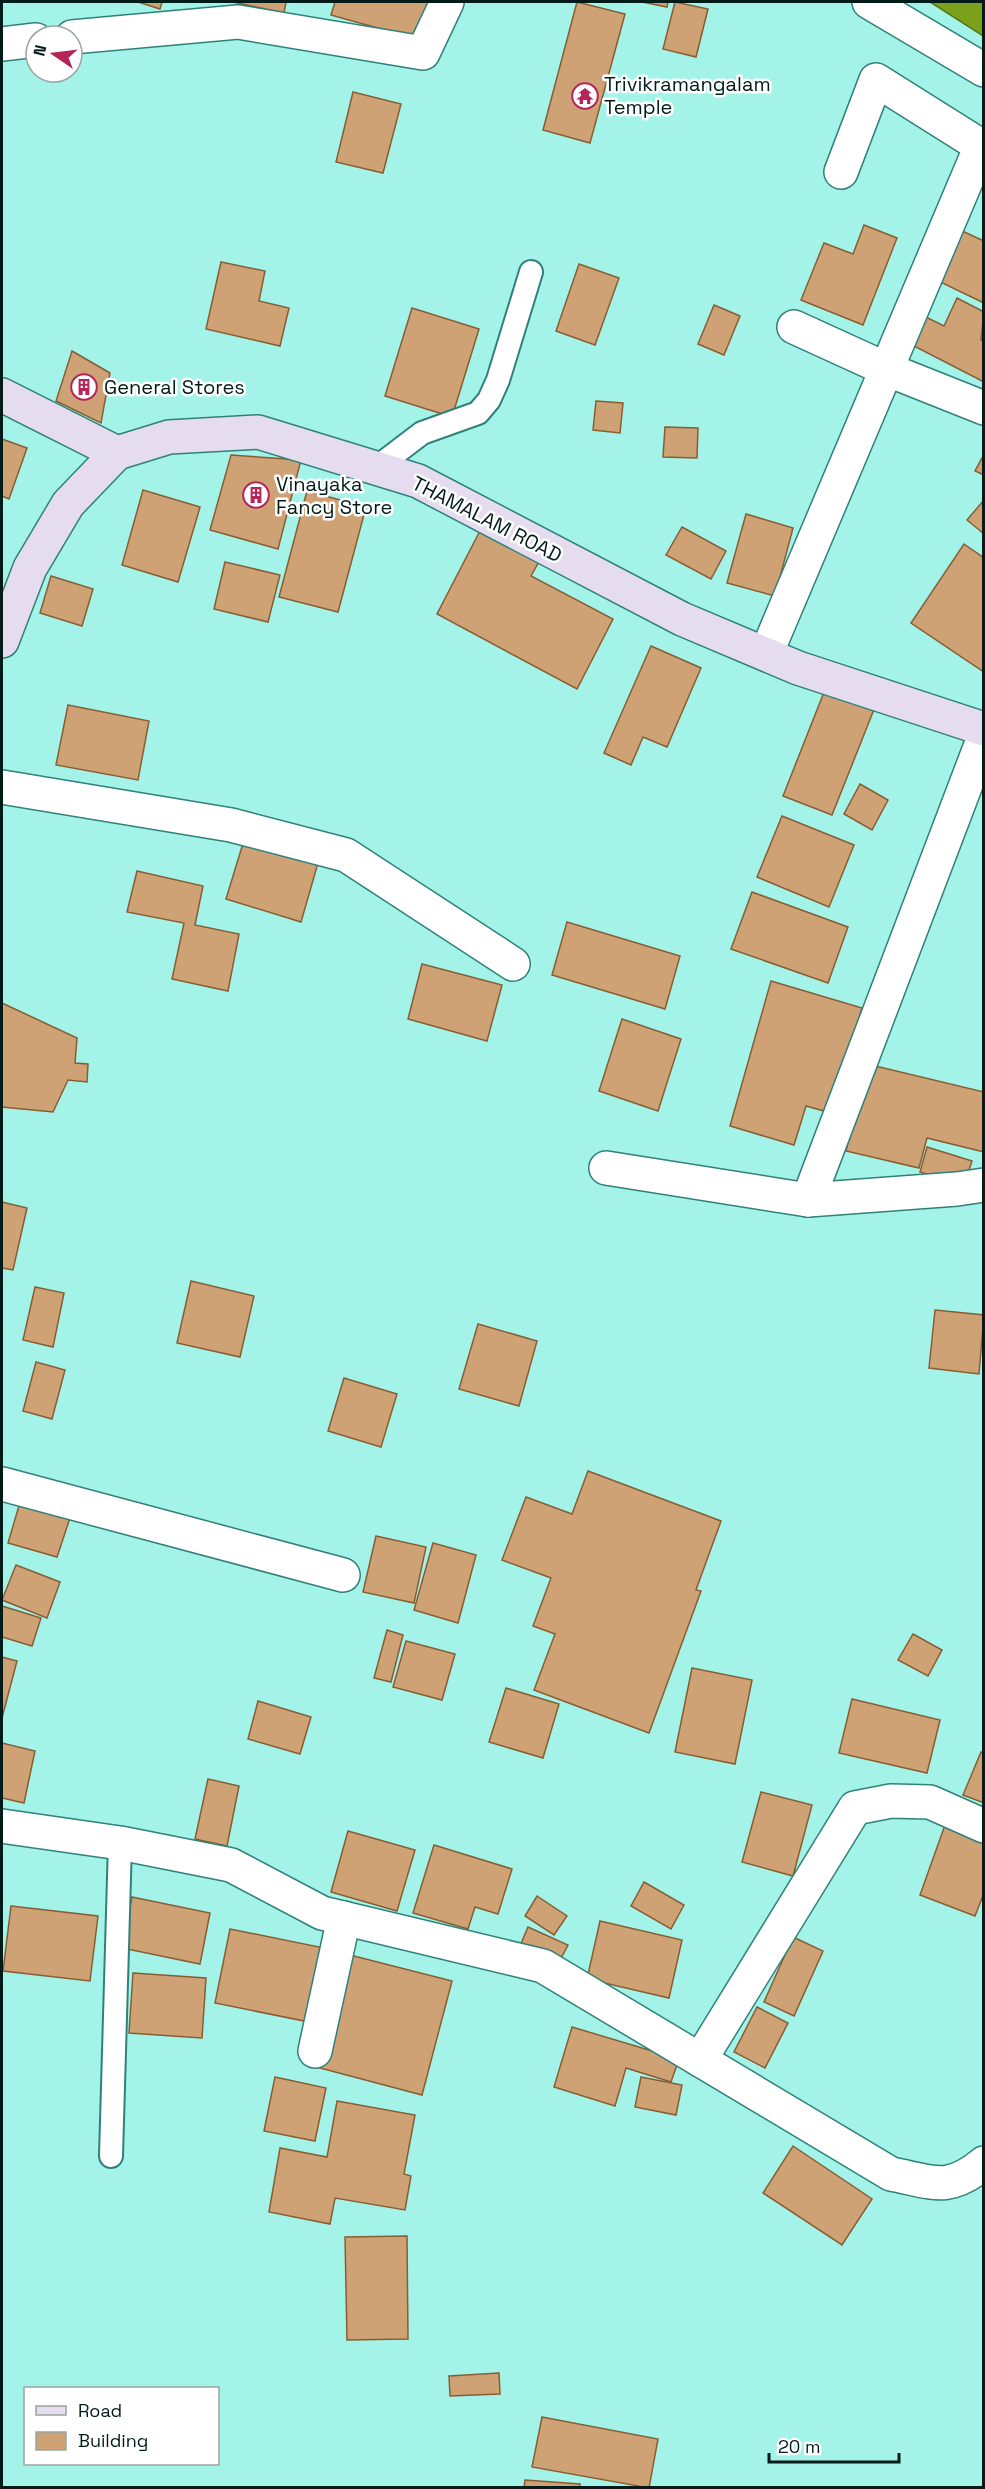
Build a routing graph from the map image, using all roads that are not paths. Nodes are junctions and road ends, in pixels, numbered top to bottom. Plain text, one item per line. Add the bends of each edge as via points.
1 (447, 2) edge
2 (869, 2) edge
3 (84, 36) edge
4 (24, 41) edge
5 (2, 44) edge
6 (984, 70) edge
7 (982, 143) edge
8 (841, 172) dead end
9 (531, 272) dead end
10 (794, 327) dead end
11 (886, 369) junction
12 (2, 395) edge
13 (984, 408) edge
14 (117, 453) junction
15 (376, 468) junction
16 (2, 641) edge
17 (766, 654) junction
18 (984, 729) edge
19 (984, 737) edge
20 (2, 787) edge
21 (513, 964) dead end
22 (606, 1168) dead end
23 (984, 1185) edge
24 (808, 1200) junction
25 (2, 1484) edge
26 (343, 1575) dead end
27 (2, 1826) edge
28 (984, 1826) edge
29 (120, 1843) junction
30 (344, 1918) junction
31 (315, 2051) dead end
32 (700, 2060) junction
33 (111, 2156) dead end
34 (984, 2163) edge

1 - 3 street via 423,53 238,22
2 - 6 street
4 - 5 street
7 - 8 street via 876,80
7 - 11 street
9 - 15 lane via 489,400 478,413 422,433
10 - 11 street
11 - 13 street
11 - 17 street
12 - 14 street
14 - 15 street, THAMALAM ROAD via 168,437 258,432
14 - 16 street, THAMALAM ROAD via 68,504 30,568
15 - 17 street, THAMALAM ROAD via 418,481 682,619
17 - 18 street, THAMALAM ROAD
19 - 24 street
20 - 21 street via 231,825 346,855
22 - 24 street
23 - 24 street
25 - 26 street
27 - 29 street
28 - 32 street via 930,1802 891,1801 855,1808
29 - 30 street via 231,1865 322,1913
29 - 33 lane
30 - 31 street
30 - 32 street via 543,1966
32 - 34 street via 891,2174 945,2185

